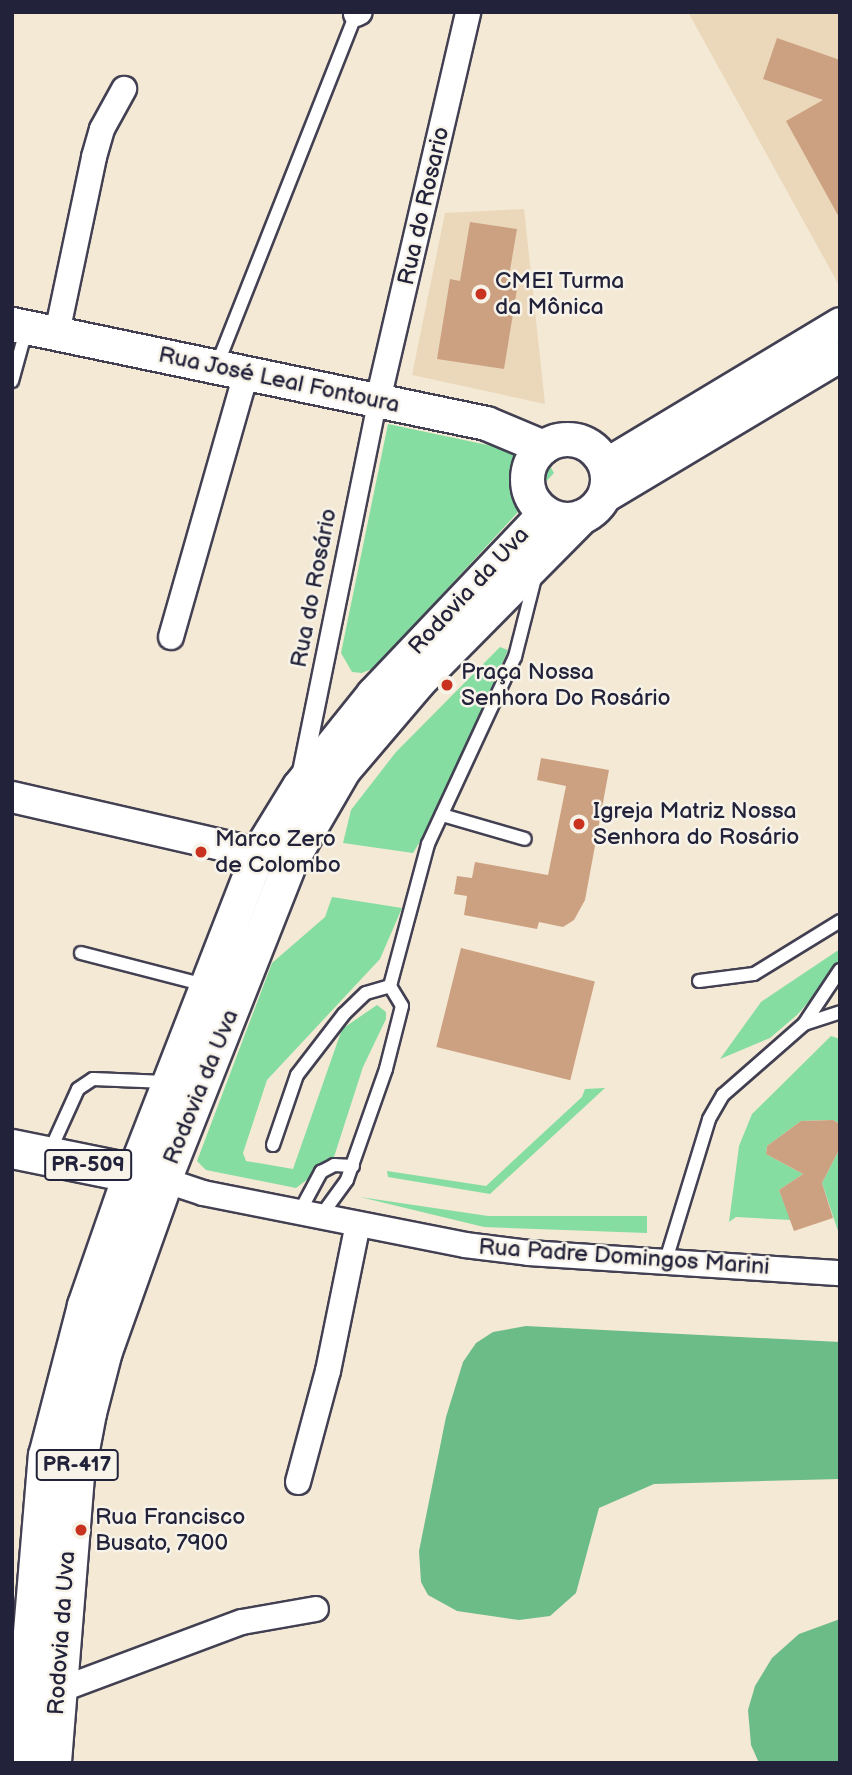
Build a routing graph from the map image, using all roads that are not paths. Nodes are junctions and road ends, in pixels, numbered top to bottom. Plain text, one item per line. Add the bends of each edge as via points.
1 (468, 12) edge
2 (358, 13) edge
3 (124, 89) dead end
4 (840, 323) edge
5 (32, 328) edge
6 (840, 357) edge
7 (231, 370) junction
8 (12, 381) edge
9 (377, 400) junction
10 (542, 447) junction
11 (604, 465) junction
12 (591, 508) junction
13 (545, 513) junction
14 (540, 557) junction
15 (171, 637) dead end
16 (299, 786) junction
17 (12, 797) edge
18 (442, 815) junction
19 (525, 839) dead end
20 (259, 851) junction
21 (290, 862) junction
22 (840, 921) edge
23 (81, 953) dead end
24 (840, 970) edge
25 (699, 981) dead end
26 (205, 985) junction
27 (390, 986) junction
28 (840, 1012) edge
29 (804, 1024) junction
30 (166, 1082) junction
31 (273, 1145) dead end
32 (30, 1153) edge
33 (353, 1166) junction
34 (148, 1177) junction
35 (309, 1215) junction
36 (358, 1224) junction
37 (666, 1259) junction
38 (840, 1273) edge
39 (298, 1482) dead end
40 (316, 1609) dead end
41 (57, 1692) junction
42 (33, 1748) edge

1 - 9 street, Rua do Rosario
2 - 7 lane
3 - 5 street via 102,129
4 - 11 street
5 - 7 main road, Rua José Leal Fontoura
5 - 8 lane
6 - 12 street, Rodovia da Uva / PR-417
7 - 9 main road, Rua José Leal Fontoura
7 - 15 street
9 - 10 main road, Rua José Leal Fontoura via 486,423
9 - 16 street, Rua do Rosário
10 - 11 main road via 578,441 589,446
10 - 13 main road via 527,481
11 - 12 main road via 606,489
12 - 13 main road via 569,519
12 - 14 main road, Rodovia da Uva / PR-417
13 - 16 main road, Rodovia da Uva / PR-417 via 373,694
14 - 18 lane via 515,657
14 - 21 main road, Rodovia da Uva / PR-417 via 418,682 344,769
16 - 20 main road, Rodovia da Uva / PR-417
17 - 20 street
18 - 19 lane
18 - 27 lane via 414,886
20 - 21 street
20 - 26 main road, Rodovia da Uva / PR-417
21 - 34 main road, Rodovia da Uva / PR-417
22 - 25 lane via 754,974
23 - 26 lane
24 - 29 lane
26 - 30 main road, Rodovia da Uva / PR-417
27 - 31 lane via 366,993 344,1014 297,1076
27 - 33 lane via 402,1006
28 - 29 lane
29 - 37 lane via 723,1095 709,1119
30 - 32 lane via 93,1079 78,1089
30 - 34 main road, Rodovia da Uva / PR-417
32 - 34 main road, PR-509
33 - 35 lane
33 - 35 lane via 334,1165 321,1172
34 - 35 street, Rua Padre Domingos Marini
34 - 41 main road, Rodovia da Uva / PR-417 via 75,1476
34 - 42 main road, Rodovia da Uva / PR-417 via 87,1306 48,1456
35 - 36 street, Rua Padre Domingos Marini
36 - 37 street, Rua Padre Domingos Marini via 528,1253
36 - 39 street via 328,1371
37 - 38 street, Rua Padre Domingos Marini
40 - 41 street via 242,1622
41 - 42 main road, Rodovia da Uva / PR-417

